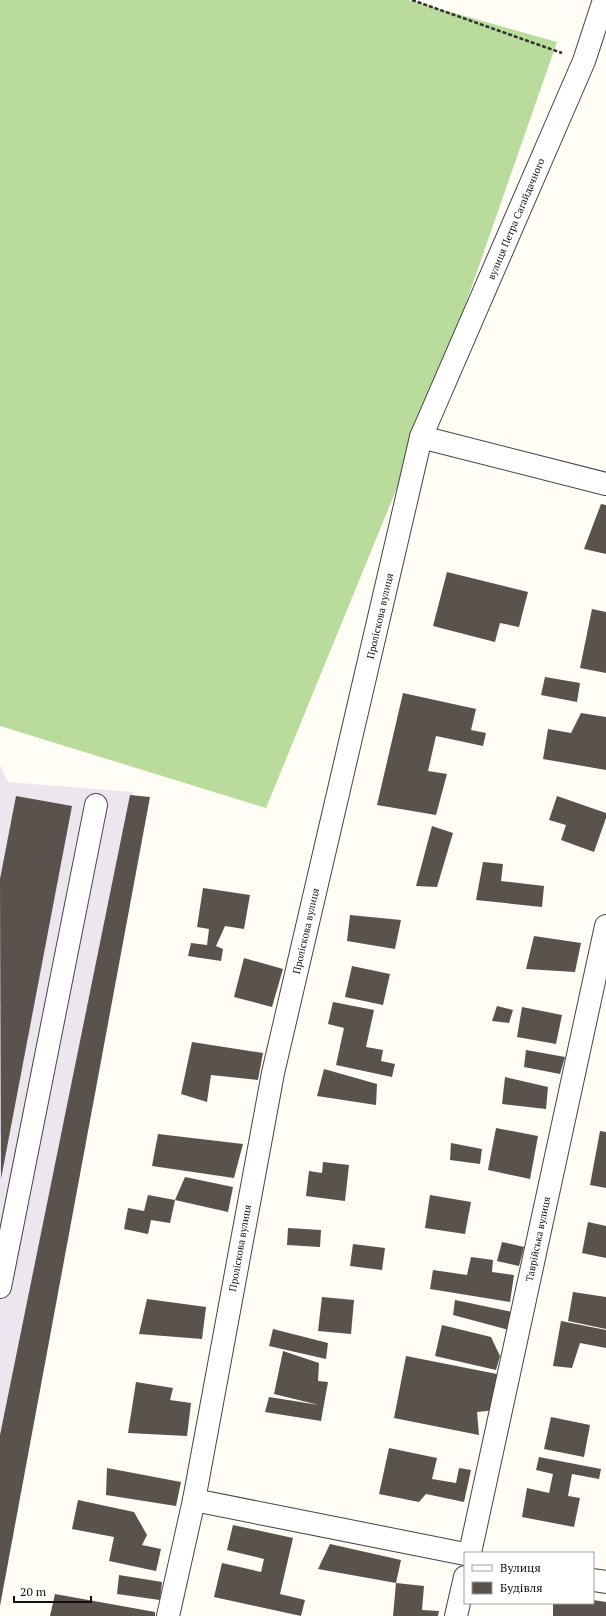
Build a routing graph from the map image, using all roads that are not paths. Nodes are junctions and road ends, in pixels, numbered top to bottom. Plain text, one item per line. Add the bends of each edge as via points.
1 (604, 0) edge
2 (421, 437) junction
3 (606, 484) edge
4 (96, 805) dead end
5 (606, 926) edge
6 (0, 1286) edge
7 (194, 1500) junction
8 (470, 1552) edge
9 (464, 1554) edge
10 (594, 1580) edge
11 (464, 1581) edge
12 (606, 1582) edge
13 (168, 1616) edge
14 (456, 1616) edge

1 - 2 street, вулиця Петра Сагайдачного via 584,61
2 - 3 street
2 - 7 street, Проліскова вулиця via 273,1073
4 - 6 street
5 - 8 street, Таврійська вулиця
7 - 9 street
7 - 13 street, Проліскова вулиця
10 - 12 street
11 - 14 street

